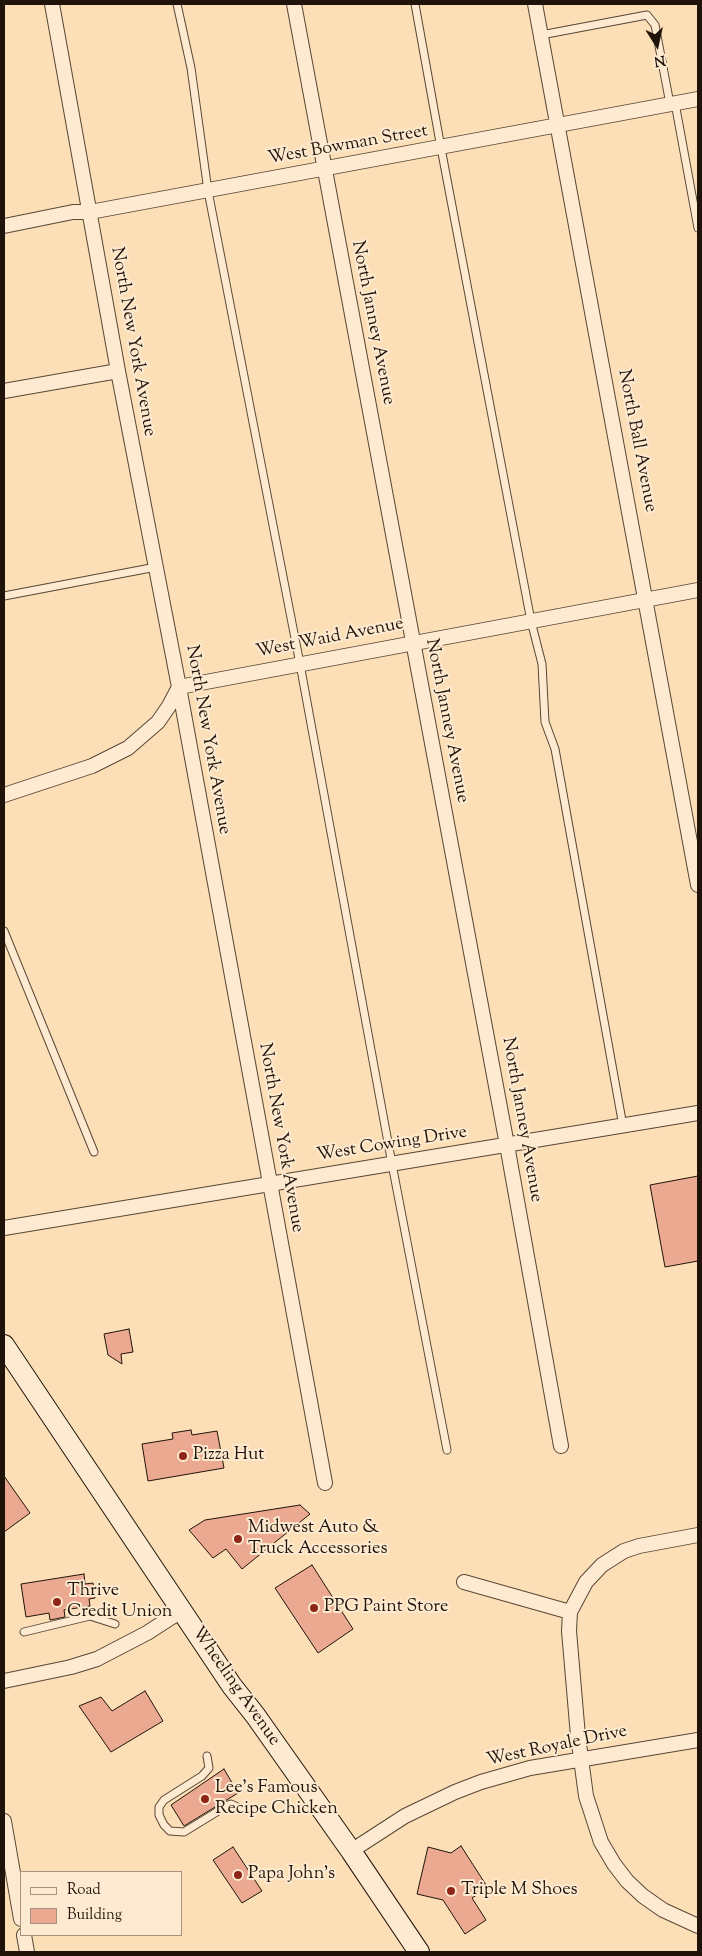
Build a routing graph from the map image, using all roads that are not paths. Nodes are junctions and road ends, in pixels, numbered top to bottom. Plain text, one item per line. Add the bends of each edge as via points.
1 (52, 4) edge
2 (177, 4) edge
3 (294, 4) edge
4 (415, 4) edge
5 (536, 4) edge
6 (541, 35) junction
7 (698, 99) edge
8 (673, 104) junction
9 (557, 126) junction
10 (441, 148) junction
11 (324, 169) junction
12 (208, 190) junction
13 (90, 212) junction
14 (4, 226) edge
15 (698, 228) edge
16 (118, 371) junction
17 (4, 391) edge
18 (156, 567) junction
19 (698, 590) edge
20 (4, 596) edge
21 (646, 600) junction
22 (531, 621) junction
23 (412, 642) junction
24 (300, 664) junction
25 (179, 687) junction
26 (4, 795) edge
27 (698, 885) edge
28 (4, 931) edge
29 (698, 1113) edge
30 (623, 1126) junction
31 (507, 1145) junction
32 (94, 1152) dead end
33 (392, 1164) junction
34 (270, 1185) junction
35 (4, 1228) edge
36 (4, 1345) edge
37 (561, 1446) dead end
38 (447, 1450) dead end
39 (325, 1483) dead end
40 (698, 1535) edge
41 (464, 1582) dead end
42 (181, 1611) junction
43 (570, 1612) junction
44 (115, 1624) dead end
45 (24, 1632) dead end
46 (4, 1682) edge
47 (698, 1740) edge
48 (207, 1756) dead end
49 (581, 1758) junction
50 (244, 1810) dead end
51 (4, 1821) edge
52 (352, 1851) junction
53 (20, 1913) edge
54 (698, 1926) edge
55 (24, 1936) edge
56 (27, 1952) edge
57 (419, 1952) edge

1 - 13 street, North New York Avenue
2 - 12 lane via 191,68
3 - 11 street, North Janney Avenue
4 - 10 lane
5 - 6 street, North Ball Avenue
6 - 8 lane via 647,15 655,25
6 - 9 street, North Ball Avenue
7 - 8 street, West Bowman Street
8 - 9 street, West Bowman Street
8 - 15 lane
9 - 10 street, West Bowman Street
9 - 21 street, North Ball Avenue
10 - 11 street, West Bowman Street
10 - 22 lane
11 - 12 street, West Bowman Street
11 - 23 street, North Janney Avenue
12 - 13 street, West Bowman Street
12 - 24 lane
13 - 14 street, West Bowman Street via 73,212
13 - 16 street, North New York Avenue
16 - 17 street
16 - 18 street, North New York Avenue
18 - 20 lane
18 - 25 street, North New York Avenue
19 - 21 street, West Waid Avenue
21 - 22 street, West Waid Avenue
21 - 27 street, North Ball Avenue
22 - 23 street, West Waid Avenue
22 - 30 lane via 542,664 545,722 555,749
23 - 24 street, West Waid Avenue
23 - 31 street, North Janney Avenue
24 - 25 street, West Waid Avenue
24 - 33 lane
25 - 26 street via 158,722 128,748 92,766
25 - 34 street, North New York Avenue
28 - 32 lane
29 - 30 street, West Cowing Drive
30 - 31 street, West Cowing Drive
31 - 33 street, West Cowing Drive
31 - 37 street, North Janney Avenue
33 - 34 street, West Cowing Drive
33 - 38 lane
34 - 35 street, West Cowing Drive
34 - 39 street, North New York Avenue
36 - 42 main road, Wheeling Avenue
40 - 43 street via 639,1546 612,1558 586,1582
41 - 43 street
42 - 46 street via 97,1659
42 - 52 main road, Wheeling Avenue
43 - 49 street
44 - 45 lane via 90,1616
47 - 49 street, West Royale Drive
48 - 50 lane via 210,1768 164,1800 159,1807 158,1815 164,1825 170,1831 184,1832 230,1804
49 - 52 street, West Royale Drive via 530,1768 455,1792 405,1816
49 - 54 street via 592,1818 614,1864 627,1881 650,1901
51 - 53 street
52 - 57 main road, Wheeling Avenue
55 - 56 street

